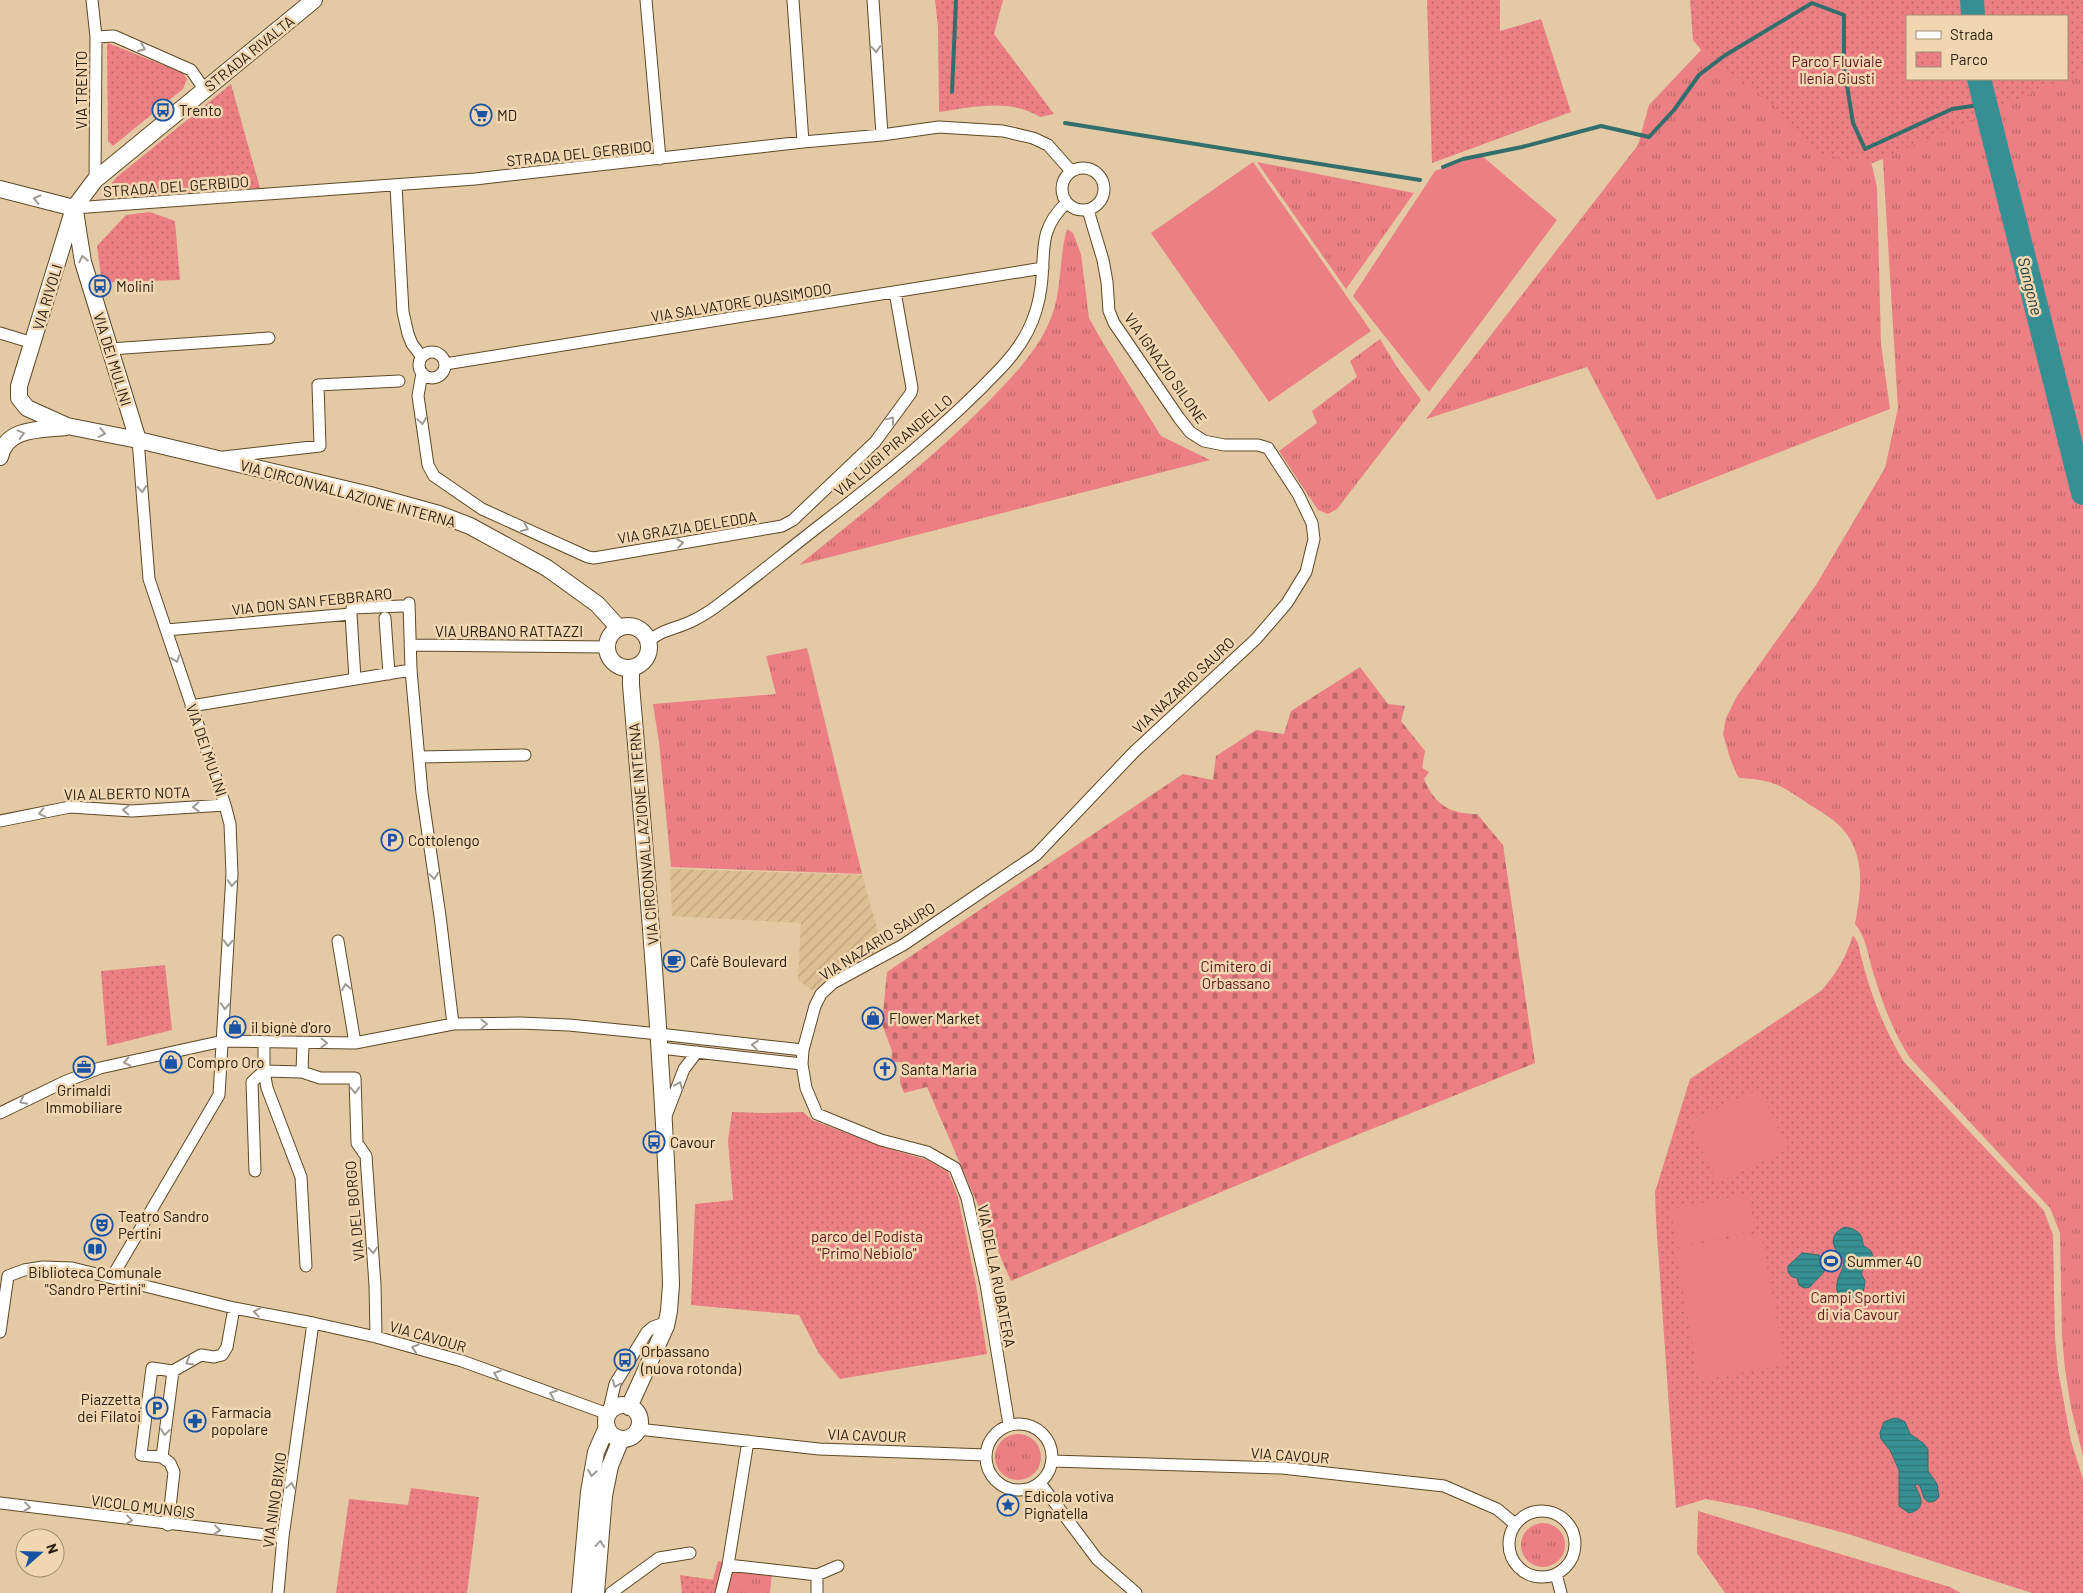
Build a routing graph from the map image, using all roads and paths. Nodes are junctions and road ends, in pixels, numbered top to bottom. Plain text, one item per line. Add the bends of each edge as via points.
1 (92, 0) edge
2 (314, 0) edge
3 (646, 0) edge
4 (793, 0) edge
5 (873, 0) edge
6 (96, 38) junction
7 (204, 89) junction
8 (882, 135) junction
9 (803, 142) junction
10 (660, 159) junction
11 (1071, 172) junction
12 (95, 180) junction
13 (396, 186) junction
14 (0, 189) edge
15 (1066, 203) junction
16 (74, 208) junction
17 (1088, 210) junction
18 (1043, 268) junction
19 (895, 292) junction
20 (0, 333) edge
21 (269, 338) dead end
22 (33, 343) junction
23 (110, 349) junction
24 (422, 357) junction
25 (445, 364) junction
26 (422, 373) junction
27 (399, 381) dead end
28 (67, 426) junction
29 (138, 440) junction
30 (1, 452) edge
31 (216, 458) junction
32 (1314, 531) joint
33 (351, 614) junction
34 (385, 618) dead end
35 (618, 627) junction
36 (166, 630) junction
37 (649, 641) junction
38 (410, 645) junction
39 (607, 646) junction
40 (631, 668) junction
41 (411, 670) junction
42 (389, 674) junction
43 (355, 679) junction
44 (192, 706) junction
45 (525, 755) dead end
46 (419, 757) junction
47 (225, 805) junction
48 (0, 822) edge
49 (338, 940) dead end
50 (453, 1024) junction
51 (223, 1040) junction
52 (660, 1041) junction
53 (264, 1043) junction
54 (303, 1043) junction
55 (356, 1043) junction
56 (803, 1050) junction
57 (697, 1052) junction
58 (802, 1064) junction
59 (264, 1071) junction
60 (302, 1072) junction
61 (0, 1113) edge
62 (664, 1120) junction
63 (255, 1171) dead end
64 (306, 1266) dead end
65 (4, 1273) edge
66 (112, 1277) junction
67 (672, 1285) junction
68 (234, 1308) junction
69 (667, 1322) junction
70 (313, 1323) junction
71 (0, 1332) edge
72 (376, 1337) junction
73 (173, 1371) junction
74 (635, 1417) junction
75 (607, 1421) junction
76 (1009, 1425) junction
77 (620, 1438) junction
78 (748, 1442) junction
79 (986, 1455) junction
80 (162, 1458) junction
81 (1052, 1461) junction
82 (1040, 1483) junction
83 (0, 1504) edge
84 (1515, 1524) junction
85 (168, 1525) junction
86 (284, 1536) junction
87 (690, 1553) dead end
88 (728, 1565) junction
89 (838, 1566) dead end
90 (1556, 1574) junction
91 (818, 1575) junction
92 (278, 1593) edge
93 (580, 1593) edge
94 (596, 1593) edge
95 (611, 1593) edge
96 (721, 1593) edge
97 (818, 1593) edge
98 (1136, 1593) edge
99 (1561, 1593) edge

1 - 6 street, VIA TRENTO
2 - 7 street, STRADA RIVALTA
3 - 10 street
4 - 9 street
5 -> 8 street
6 -> 7 street via 114,36 191,70
6 - 12 street, VIA TRENTO
7 - 12 street, STRADA RIVALTA
8 - 9 street, STRADA DEL GERBIDO
8 - 11 street, STRADA DEL GERBIDO via 939,127 1022,134 1048,145
9 - 10 street, STRADA DEL GERBIDO
10 - 13 street, STRADA DEL GERBIDO
11 - 15 street via 1062,186
11 - 17 street via 1088,169 1102,180 1102,198
12 - 16 street, STRADA RIVALTA
13 - 16 street, STRADA DEL GERBIDO
13 - 24 street via 403,312 412,344
16 -> 14 street
15 - 17 street via 1076,209
15 - 18 street, VIA LUIGI PIRANDELLO via 1054,216 1045,234
16 - 22 street, VIA RIVOLI
23 -> 16 street, VIA DEI MULINI via 83,262
17 - 32 street, VIA IGNAZIO SILONE via 1107,282 1109,311 1179,418 1204,442 1268,448 1298,494
18 - 19 street, VIA SALVATORE QUASIMODO
18 - 37 street, VIA LUIGI PIRANDELLO via 1038,305 1021,346 939,428 721,603
19 - 25 street, VIA SALVATORE QUASIMODO
26 -> 19 street, VIA GRAZIA DELEDDA via 418,396 428,465 434,476 482,509 588,557 782,526 875,442 911,393
20 - 22 street
21 - 23 street
22 - 28 street, VIA RIVOLI via 19,386 19,398 27,408
23 - 29 street, VIA DEI MULINI
24 - 25 street via 430,352 438,353
24 - 26 street
25 - 26 street, VIA SALVATORE QUASIMODO via 437,376 429,377
27 - 31 street via 318,385 320,446
28 -> 29 street, VIA CIRCONVALLAZIONE INTERNA
30 -> 28 street via 13,436
29 - 31 street, VIA CIRCONVALLAZIONE INTERNA
29 -> 36 street, VIA DEI MULINI via 149,580
31 - 35 street, VIA CIRCONVALLAZIONE INTERNA via 370,495 470,526 547,568 598,604
32 - 56 street, VIA NAZARIO SAURO via 1306,572 1287,603 1256,639 1134,752 1036,855 903,945 833,983 821,994 815,1006
33 - 36 street, VIA DON SAN FEBBRARO
33 - 38 street, VIA DON SAN FEBBRARO via 352,608 405,604
33 - 43 street
34 - 42 street
35 - 37 street via 634,626 644,632
35 - 39 street via 609,637
36 -> 44 street, VIA DEI MULINI
37 - 40 street via 647,658
38 - 39 street, VIA URBANO RATTAZZI
38 - 41 street
39 - 40 street via 608,655 616,664
40 - 52 street, VIA CIRCONVALLAZIONE INTERNA
41 - 42 street
41 - 46 street
42 - 43 street
43 - 44 street
44 - 47 street, VIA DEI MULINI
45 - 46 street
46 -> 50 street
47 -> 48 street, VIA ALBERTO NOTA via 132,811 70,807
47 -> 51 street, VIA DEI MULINI via 230,824 232,874
55 -> 49 street
50 -> 52 street via 559,1025
50 - 55 street
51 - 53 street
51 -> 61 street via 100,1068
51 - 66 street, VIA DEI MULINI via 219,1095
56 -> 52 street
52 - 57 street
52 - 62 street, VIA CIRCONVALLAZIONE INTERNA
53 - 54 street
53 - 59 street
54 -> 55 street
54 - 60 street
56 - 58 street, VIA DELLA RUBATERA
57 - 58 street
62 -> 57 street, VIA CIRCONVALLAZIONE INTERNA via 684,1069
58 - 76 street, VIA DELLA RUBATERA via 806,1088 817,1114 881,1140 927,1152 954,1168 967,1198 986,1284
59 - 60 street
59 - 63 street via 254,1078 252,1087
59 - 64 street via 267,1088 301,1177
60 -> 72 street, VIA DEL BORGO via 320,1078 355,1078 357,1143 366,1156
62 - 67 street, VIA CIRCONVALLAZIONE INTERNA
65 - 66 street, VIA CAVOUR via 43,1267 72,1268
65 - 71 street
66 - 68 street, VIA CAVOUR
67 - 69 street, VIA CIRCONVALLAZIONE INTERNA
67 - 74 street via 679,1302 679,1323
70 -> 68 street, VIA CAVOUR
68 -> 73 street via 227,1347 222,1355 201,1355
69 - 74 street, VIA CIRCONVALLAZIONE INTERNA
69 -> 75 street via 646,1332 615,1384
70 - 72 street, VIA CAVOUR
86 -> 70 street, VIA NINO BIXIO
75 -> 72 street, VIA CAVOUR via 462,1361
73 -> 80 street
73 - 80 street via 152,1368 141,1455
74 - 75 street via 617,1406
74 - 77 street via 631,1436
74 - 78 street, VIA CAVOUR
75 - 77 street via 613,1436
75 -> 93 street via 596,1452 590,1484
76 - 79 street via 993,1436
76 - 81 street via 1026,1425 1040,1431 1052,1450
94 -> 77 street via 604,1496
78 - 79 street, VIA CAVOUR via 819,1449
78 - 88 street
79 - 82 street via 992,1475 1009,1488 1025,1489
80 - 85 street via 170,1463 174,1472
81 - 82 street
81 - 84 street, VIA CAVOUR via 1282,1468 1444,1486 1497,1508
82 - 98 street via 1097,1559
83 -> 85 street, VICOLO MUNGIS
84 - 90 street via 1509,1545 1516,1565 1535,1576
84 - 90 street via 1534,1512 1550,1512 1571,1528 1574,1549 1568,1564
85 -> 86 street, VICOLO MUNGIS
86 - 92 street, VIA NINO BIXIO
87 - 95 street via 659,1558
88 - 91 street
88 - 96 street
89 - 91 street
90 - 99 street
91 - 97 street

